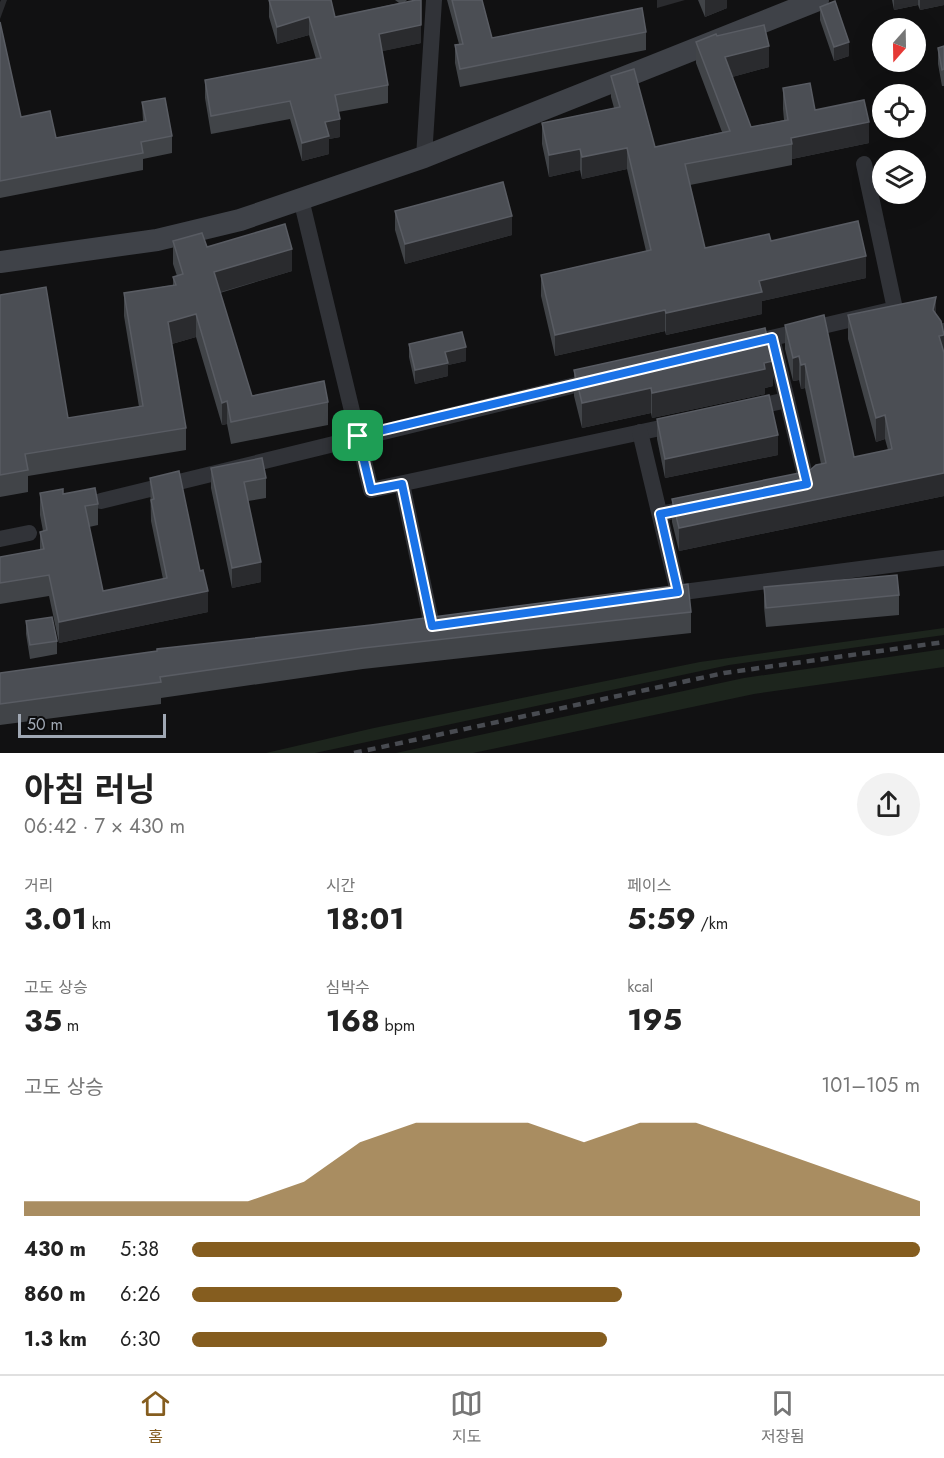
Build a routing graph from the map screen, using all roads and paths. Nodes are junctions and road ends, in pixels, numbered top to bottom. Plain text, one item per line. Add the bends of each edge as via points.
1 (434, 0) edge
2 (818, 0) edge
3 (424, 158) junction
4 (864, 164) dead end
5 (301, 200) junction
6 (0, 262) edge
7 (772, 338) junction
8 (726, 349) edge
9 (611, 376) edge
10 (787, 400) junction
11 (731, 412) edge
12 (697, 420) edge
13 (640, 432) junction
14 (358, 436) junction
15 (402, 484) junction
16 (785, 488) edge
17 (101, 501) dead end
18 (706, 505) edge
19 (660, 514) junction
20 (29, 533) dead end
21 (0, 539) edge
22 (944, 558) edge
23 (678, 592) junction
24 (655, 597) edge
25 (411, 629) edge

1 - 3 street
2 - 3 main road
3 - 5 main road
4 - 7 street via 895,309
5 - 6 main road via 157,240
5 - 14 street
7 - 8 street
7 - 10 street
9 - 14 street
10 - 11 street
10 - 16 street via 807,484
12 - 13 street
13 - 15 street
13 - 19 street
14 - 15 street via 371,490
14 - 17 street
15 - 25 street via 438,625
18 - 19 street
19 - 23 street
20 - 21 street
22 - 23 street
23 - 24 street

